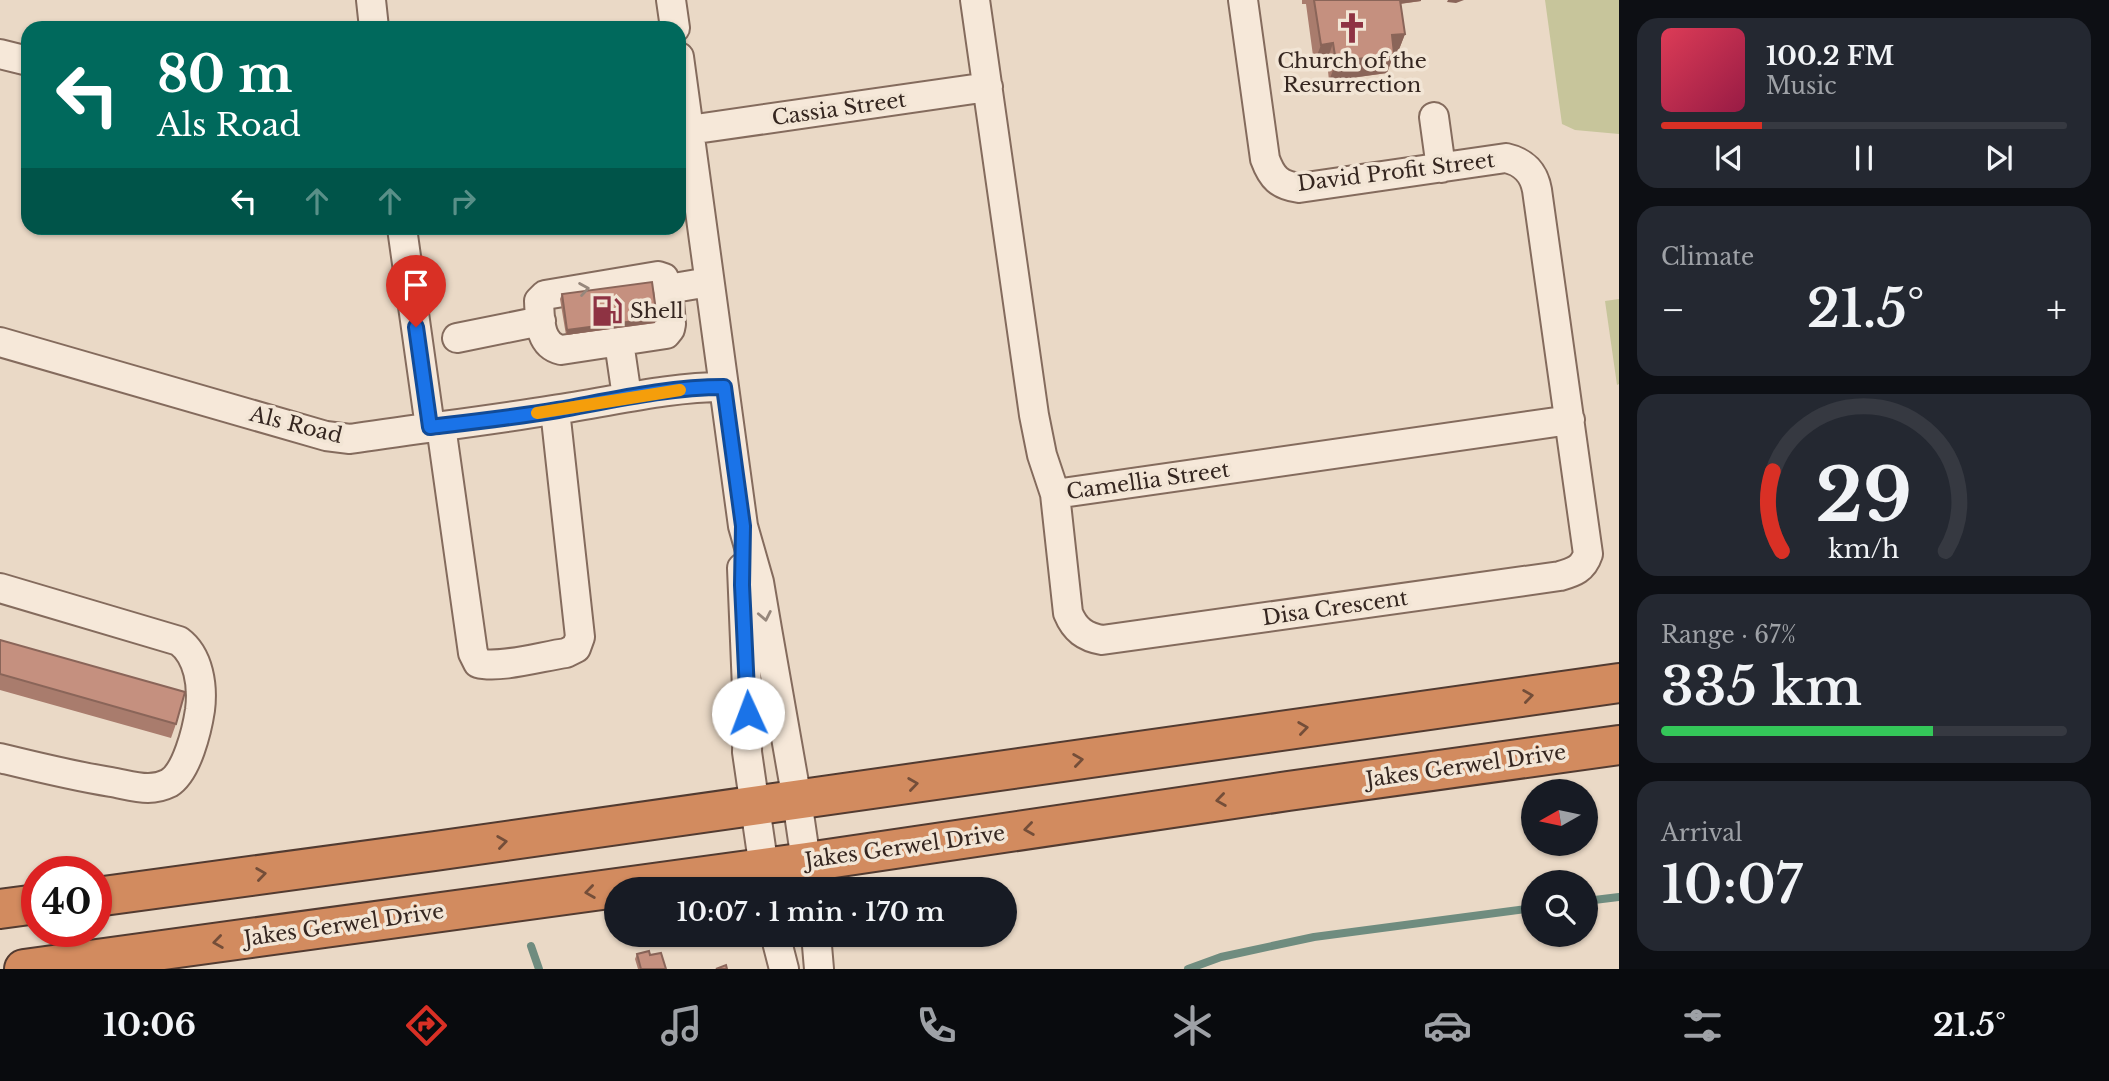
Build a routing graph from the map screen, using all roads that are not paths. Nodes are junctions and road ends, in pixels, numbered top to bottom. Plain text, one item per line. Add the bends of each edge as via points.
1 (371, 0) edge
2 (671, 0) edge
3 (975, 0) edge
4 (1243, 0) edge
5 (373, 21) edge
6 (674, 21) edge
7 (0, 54) edge
8 (21, 59) edge
9 (988, 87) junction
10 (686, 108) edge
11 (1434, 117) dead end
12 (689, 130) junction
13 (1441, 168) junction
14 (403, 235) edge
15 (709, 282) junction
16 (668, 289) junction
17 (541, 321) junction
18 (457, 338) dead end
19 (0, 342) edge
20 (619, 342) junction
21 (724, 387) junction
22 (627, 397) junction
23 (555, 410) junction
24 (1570, 420) junction
25 (435, 426) junction
26 (1055, 494) junction
27 (743, 526) junction
28 (0, 588) edge
29 (1619, 683) edge
30 (1619, 745) edge
31 (0, 758) edge
32 (797, 800) junction
33 (755, 806) junction
34 (808, 875) edge
35 (766, 877) edge
36 (780, 877) edge
37 (112, 895) edge
38 (604, 898) edge
39 (21, 906) edge
40 (0, 909) edge
41 (778, 947) edge
42 (817, 947) edge
43 (24, 969) edge
44 (784, 969) edge
45 (819, 969) edge

1 - 5 street
2 - 6 street
3 - 9 street, Camellia Street
4 - 13 street, David Profit Street via 1265,159 1275,178 1299,188
7 - 8 street
9 - 12 street, Cassia Street
9 - 26 street, Camellia Street via 1034,415
10 - 12 street
11 - 13 street
12 - 15 street
13 - 24 street, David Profit Street via 1507,158 1532,174
14 - 25 street
15 - 16 street
15 - 21 street
17 -> 16 street via 539,301 545,295 658,276 664,278
16 - 20 street via 670,329 666,334
17 - 18 street
17 - 20 street via 544,337 553,348
19 - 25 street, Als Road via 327,436 350,439
20 - 22 street
21 - 22 street, Als Road
21 - 27 street
22 - 23 street, Als Road
23 - 25 street, Als Road
23 - 25 street via 580,637 576,648 566,653 499,664 478,663 473,653
24 - 26 street, Camellia Street
24 - 26 street, Disa Crescent via 1588,554 1576,571 1560,576 1102,640 1078,630 1068,613
27 -> 32 street via 759,582
27 - 33 street via 747,752
28 - 31 street via 179,641 189,648 201,688 200,711 183,768 162,786 147,788 69,775
32 -> 29 highway
30 -> 34 highway, Jakes Gerwel Drive via 1275,793
32 - 33 highway
32 - 34 street
33 - 35 street
37 -> 33 highway
34 - 36 highway, Jakes Gerwel Drive
38 -> 43 highway, Jakes Gerwel Drive
39 - 40 highway
41 - 44 street
42 - 45 street

